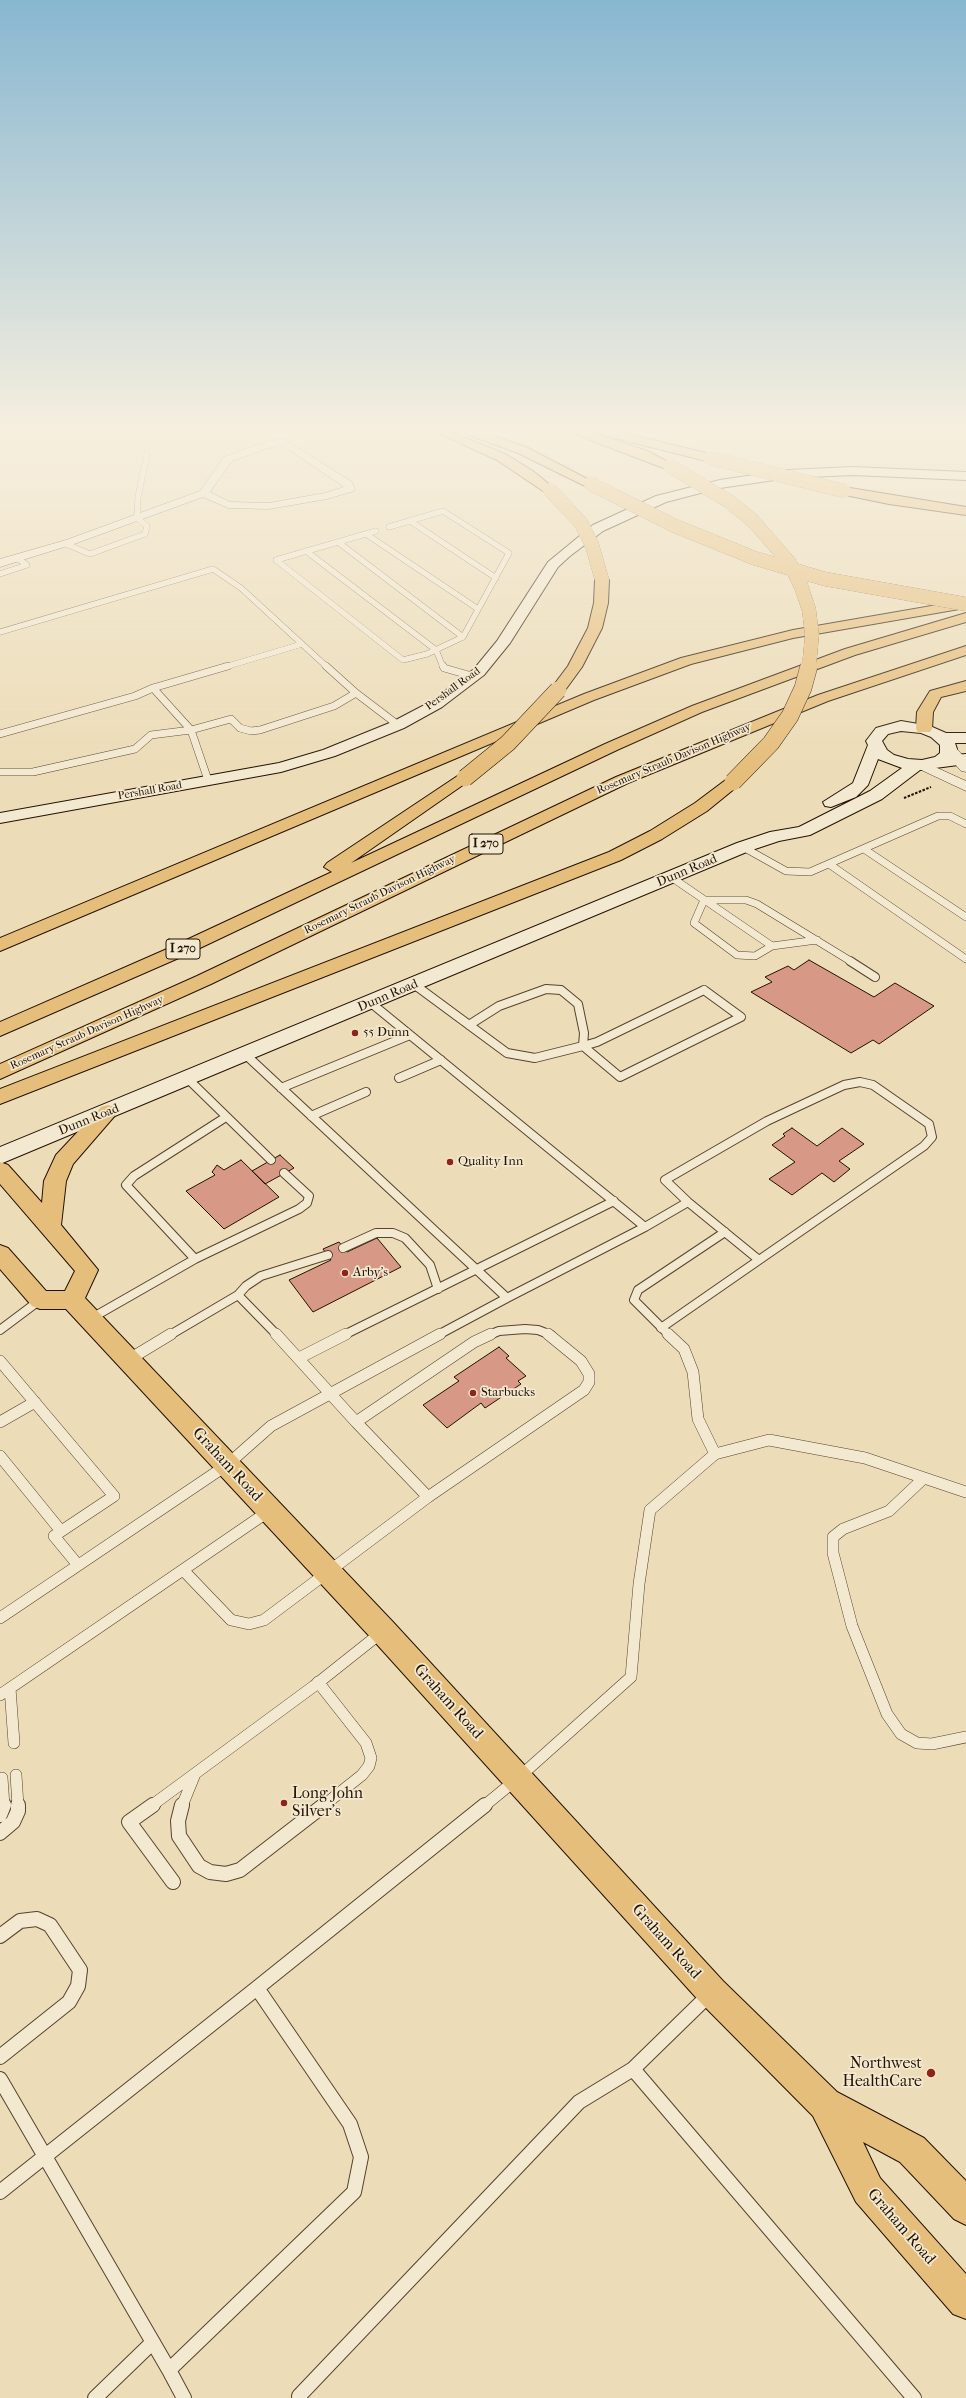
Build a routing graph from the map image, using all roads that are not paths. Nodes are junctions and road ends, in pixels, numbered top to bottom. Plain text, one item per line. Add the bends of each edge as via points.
1 (66, 544) joint
2 (118, 544) edge
3 (331, 544) edge
4 (340, 544) edge
5 (381, 544) edge
6 (445, 544) edge
7 (495, 544) edge
8 (576, 544) edge
9 (592, 544) edge
10 (719, 544) edge
11 (773, 544) edge
12 (0, 549) edge
13 (306, 551) junction
14 (17, 558) junction
15 (0, 563) edge
16 (0, 574) edge
17 (496, 578) junction
18 (966, 604) edge
19 (478, 609) junction
20 (966, 617) edge
21 (0, 632) edge
22 (463, 638) junction
23 (302, 644) junction
24 (436, 650) junction
25 (966, 650) edge
26 (472, 676) junction
27 (966, 686) edge
28 (153, 688) junction
29 (356, 693) junction
30 (398, 724) junction
31 (924, 728) junction
32 (191, 730) junction
33 (0, 734) edge
34 (966, 738) edge
35 (875, 747) junction
36 (954, 756) edge
37 (919, 765) junction
38 (0, 772) edge
39 (208, 780) junction
40 (966, 787) edge
41 (0, 818) edge
42 (966, 823) edge
43 (776, 836) junction
44 (743, 847) junction
45 (864, 848) junction
46 (829, 864) junction
47 (671, 877) junction
48 (704, 900) junction
49 (279, 903) junction
50 (966, 917) edge
51 (817, 940) junction
52 (0, 945) edge
53 (772, 946) junction
54 (966, 959) edge
55 (875, 977) dead end
56 (415, 984) junction
57 (371, 1003) junction
58 (468, 1025) junction
59 (0, 1030) edge
60 (410, 1036) junction
61 (583, 1046) junction
62 (246, 1055) junction
63 (440, 1060) junction
64 (0, 1072) edge
65 (399, 1078) dead end
66 (188, 1079) junction
67 (282, 1088) junction
68 (366, 1092) dead end
69 (0, 1097) edge
70 (108, 1112) junction
71 (311, 1116) junction
72 (226, 1117) junction
73 (0, 1156) edge
74 (271, 1160) dead end
75 (0, 1170) edge
76 (284, 1173) dead end
77 (614, 1201) junction
78 (688, 1202) junction
79 (50, 1227) junction
80 (645, 1227) junction
81 (725, 1232) junction
82 (343, 1248) dead end
83 (0, 1254) edge
84 (328, 1255) dead end
85 (195, 1260) junction
86 (759, 1260) junction
87 (476, 1270) junction
88 (438, 1289) junction
89 (238, 1295) junction
90 (507, 1298) junction
91 (40, 1300) junction
92 (72, 1300) junction
93 (90, 1320) junction
94 (661, 1328) junction
95 (0, 1330) edge
96 (299, 1358) junction
97 (128, 1360) junction
98 (0, 1361) edge
99 (329, 1394) junction
100 (35, 1402) junction
101 (0, 1422) edge
102 (356, 1422) junction
103 (715, 1454) junction
104 (0, 1456) edge
105 (227, 1465) junction
106 (924, 1478) junction
107 (966, 1492) edge
108 (428, 1497) junction
109 (270, 1510) junction
110 (61, 1531) junction
111 (78, 1565) junction
112 (184, 1570) junction
113 (329, 1573) junction
114 (0, 1618) edge
115 (383, 1631) junction
116 (318, 1682) junction
117 (10, 1688) junction
118 (0, 1695) edge
119 (966, 1737) edge
120 (14, 1743) dead end
121 (195, 1774) junction
122 (16, 1775) dead end
123 (2, 1778) dead end
124 (517, 1779) junction
125 (0, 1815) edge
126 (0, 1833) edge
127 (173, 1882) dead end
128 (0, 1936) edge
129 (257, 1988) junction
130 (712, 1992) junction
131 (0, 2057) edge
132 (633, 2069) junction
133 (0, 2079) edge
134 (825, 2104) junction
135 (44, 2156) junction
136 (0, 2192) edge
137 (966, 2207) edge
138 (966, 2301) edge
139 (153, 2342) junction
140 (169, 2370) junction
141 (299, 2396) dead end
142 (95, 2398) edge
143 (184, 2398) edge
144 (914, 2398) edge

1 - 2 lane via 90,554
1 - 14 street
3 - 13 lane
4 - 22 lane
5 - 19 lane
6 - 17 lane
7 - 17 lane via 509,553
8 - 26 street, Pershall Road via 553,565 503,643
9 - 49 main road, bridge via 602,580 601,603 595,628 575,666 558,690 508,743 465,778
10 - 18 main road, bridge via 754,558 832,581
11 - 69 main road, bridge via 789,562 809,610 811,655 803,688 790,716 771,743 733,782 701,807 656,835 615,856
12 - 14 street
13 - 24 lane
13 - 24 lane via 276,560 403,660
14 - 15 street
14 - 16 lane via 27,565
17 - 19 lane
18 - 52 main road via 793,634 686,661 582,700
19 - 22 lane
20 - 49 main road, I 270 via 850,652 697,709
21 - 23 lane via 214,569 241,588
22 - 24 lane
23 - 28 lane
23 - 29 lane
24 - 26 lane via 444,668
25 - 64 main road, Rosemary Straub Davison Highway / I 270 via 816,701 622,780 183,991
26 - 30 street, Pershall Road via 437,704
27 - 31 main road via 935,694 925,712
28 - 32 lane
28 - 33 lane via 135,696
29 - 30 lane
29 - 32 lane via 334,706 260,730 240,728 231,719
30 - 39 street, Pershall Road via 329,753 295,763
31 - 35 street, Dunn Road via 901,726 882,731 874,741
31 - 36 street
32 - 38 lane via 151,735 136,749 33,772
32 - 39 lane
34 - 36 street
35 - 37 street via 888,758
35 - 43 street, Dunn Road via 860,785 850,793 791,822
36 - 37 street
37 - 40 street
37 - 43 street, Dunn Road via 876,795 804,831
39 - 41 street, Pershall Road
42 - 45 lane via 950,816 938,816
43 - 44 street, Dunn Road
44 - 46 lane via 786,871 800,874
44 - 47 street, Dunn Road
45 - 46 lane
45 - 50 lane
46 - 54 lane
47 - 48 lane
47 - 56 street, Dunn Road
48 - 51 lane via 746,900
48 - 53 lane
48 - 53 lane via 694,923 737,955 755,956
49 - 59 main road, I 270
51 - 53 lane
51 - 55 lane
56 - 57 street, Dunn Road
56 - 58 lane
57 - 60 lane
57 - 62 street, Dunn Road
58 - 61 lane via 507,1053 535,1058
58 - 61 lane via 499,1006 546,989 561,990 578,1004 584,1033
60 - 63 lane
60 - 67 lane
61 - 61 lane via 597,1042 704,990 741,1017 620,1077
62 - 66 street, Dunn Road
62 - 67 lane
63 - 65 lane
63 - 77 lane
66 - 70 street, Dunn Road
66 - 72 lane
67 - 71 lane
68 - 71 lane
70 - 73 street, Dunn Road
70 - 79 main road via 64,1160 56,1181
71 - 87 lane
72 - 74 lane
72 - 85 lane via 134,1176 126,1185
75 - 79 main road
76 - 85 lane via 309,1196 307,1203
77 - 80 lane
77 - 87 lane
78 - 80 lane
78 - 81 lane
78 - 86 lane via 665,1180 767,1120 844,1085 860,1082 873,1085 929,1124 932,1137 924,1146
79 - 92 main road via 87,1270
80 - 90 lane
81 - 86 lane
81 - 94 lane via 638,1290 634,1300
82 - 88 lane via 376,1233 393,1233 405,1238 430,1265
83 - 91 main road
84 - 89 lane via 261,1276
85 - 93 lane
86 - 94 lane
87 - 88 lane
87 - 90 lane
88 - 96 lane
89 - 96 lane
89 - 97 lane
90 - 99 lane
91 - 92 main road
91 - 95 lane
92 - 93 main road, Graham Road
93 - 97 main road, Graham Road
94 - 103 lane via 684,1349 694,1372 698,1419
96 - 99 lane
97 - 105 main road, Graham Road
98 - 100 lane
99 - 102 lane
99 - 105 lane via 271,1426
100 - 101 lane
100 - 110 lane via 114,1496
102 - 108 lane
102 - 108 lane via 474,1342 499,1331 538,1330 552,1336 581,1361 589,1374 584,1390
103 - 106 lane via 769,1440 865,1458
103 - 124 lane via 650,1510 638,1584 631,1676
104 - 110 lane
105 - 109 main road, Graham Road
105 - 111 lane
106 - 107 lane
106 - 119 lane via 889,1511 843,1528 833,1537 833,1553 852,1626 887,1714 901,1734 916,1743 932,1744
108 - 113 lane
109 - 112 lane
109 - 113 main road, Graham Road
110 - 111 lane via 54,1536
111 - 114 lane
112 - 113 lane via 231,1620 249,1624 264,1620
112 - 117 lane
113 - 115 main road, Graham Road
115 - 116 lane
115 - 124 main road, Graham Road
116 - 121 lane
116 - 121 lane via 366,1744 371,1758 369,1766 362,1775 240,1870 226,1874 210,1872 199,1866 179,1836 178,1821
117 - 118 lane
117 - 120 lane
121 - 127 lane via 129,1822
122 - 126 lane via 18,1811 13,1822
123 - 125 lane via 4,1808
124 - 129 lane
124 - 130 main road, Graham Road
128 - 131 lane via 20,1921 37,1919 50,1925 80,1970 78,1986 69,2002
129 - 135 lane
129 - 140 lane via 350,2124 362,2158 354,2192
130 - 132 lane
130 - 134 main road, Graham Road
132 - 141 lane via 579,2102
132 - 144 lane
133 - 135 lane
134 - 137 main road, Graham Road via 912,2150
134 - 138 main road, Graham Road via 868,2190
135 - 136 lane
135 - 139 lane
139 - 140 lane
139 - 142 lane
140 - 143 lane

